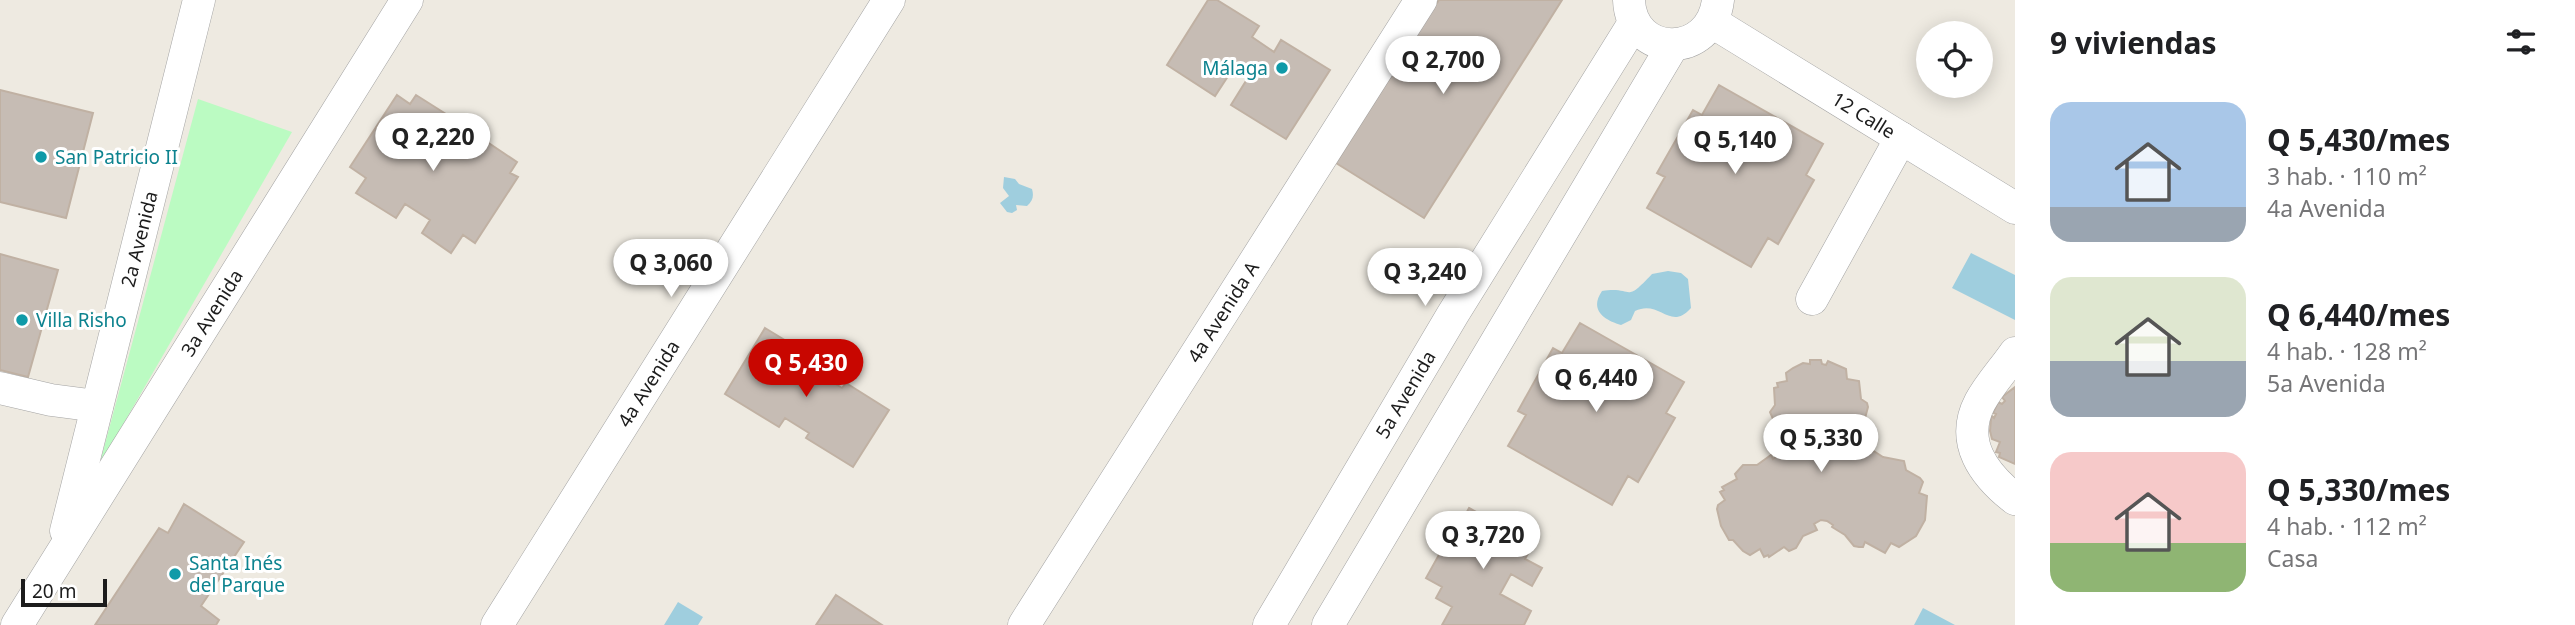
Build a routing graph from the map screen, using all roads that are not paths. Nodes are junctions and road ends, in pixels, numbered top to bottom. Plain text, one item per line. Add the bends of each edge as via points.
1 (199, 0) edge
2 (407, 0) edge
3 (890, 0) edge
4 (1421, 0) edge
5 (1632, 11) edge
6 (1715, 11) edge
7 (1673, 45) junction
8 (1901, 138) junction
9 (2015, 208) edge
10 (1812, 299) dead end
11 (2015, 353) edge
12 (0, 388) edge
13 (97, 406) junction
14 (2015, 499) edge
15 (59, 559) junction
16 (17, 625) edge
17 (497, 625) edge
18 (1024, 625) edge
19 (1269, 625) edge
20 (1328, 625) edge

1 - 13 street, 2a Avenida
2 - 15 street, 3a Avenida
3 - 17 street, 4a Avenida
4 - 18 street, 4a Avenida A
5 - 7 street via 1651,39
5 - 19 street, 5a Avenida
6 - 7 street via 1696,39
6 - 8 street, 12 Calle
7 - 20 street
8 - 9 street, 12 Calle
8 - 10 street
11 - 14 street via 1979,403 1971,433 1974,452
12 - 13 street
13 - 15 street, 2a Avenida
15 - 16 street, 3a Avenida

